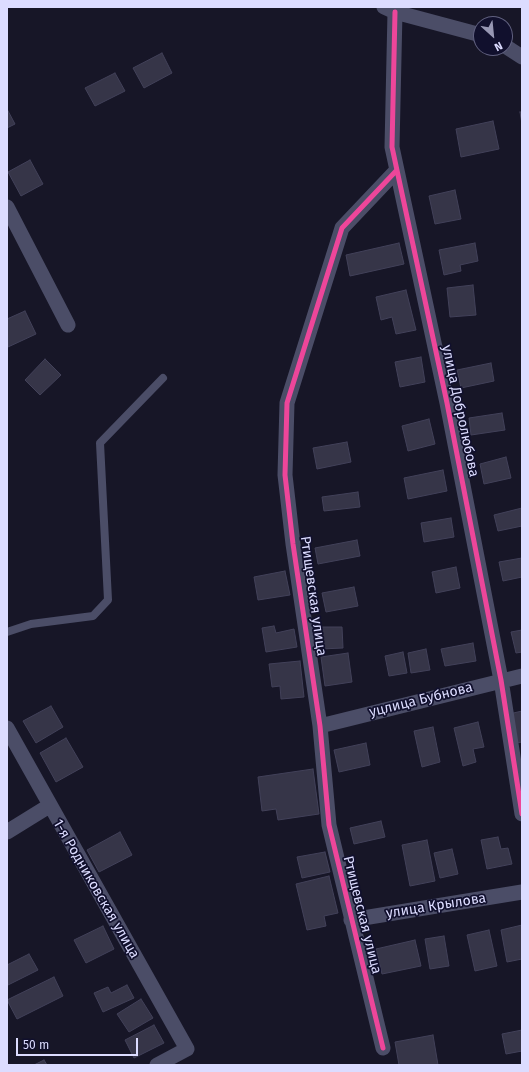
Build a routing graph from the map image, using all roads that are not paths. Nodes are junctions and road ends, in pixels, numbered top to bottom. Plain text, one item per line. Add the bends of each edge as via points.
1 (389, 10) edge
2 (473, 33) edge
3 (513, 51) edge
4 (522, 57) edge
5 (396, 171) junction
6 (7, 207) edge
7 (68, 325) dead end
8 (163, 378) dead end
9 (7, 632) edge
10 (522, 676) edge
11 (501, 680) junction
12 (320, 726) junction
13 (7, 728) edge
14 (49, 806) junction
15 (522, 814) edge
16 (7, 832) edge
17 (522, 892) edge
18 (351, 920) junction
19 (383, 1048) dead end
20 (157, 1065) edge

1 - 2 street
1 - 5 street, улица Добролюбова via 392,147
3 - 4 street
5 - 11 street, улица Добролюбова via 447,403
5 - 12 street, Ртищевская улица via 342,228 287,403 285,475
6 - 7 street
8 - 9 lane via 100,443 108,600 94,616 31,624
10 - 11 street, уцлица Бубнова
11 - 12 street, уцлица Бубнова
11 - 15 street, улица Добролюбова
12 - 18 street, Ртищевская улица via 329,825
13 - 14 street, 1-я Родниковская улица
14 - 16 street
14 - 20 street, 1-я Родниковская улица via 187,1049
17 - 18 street, улица Крылова
18 - 19 street, Ртищевская улица

